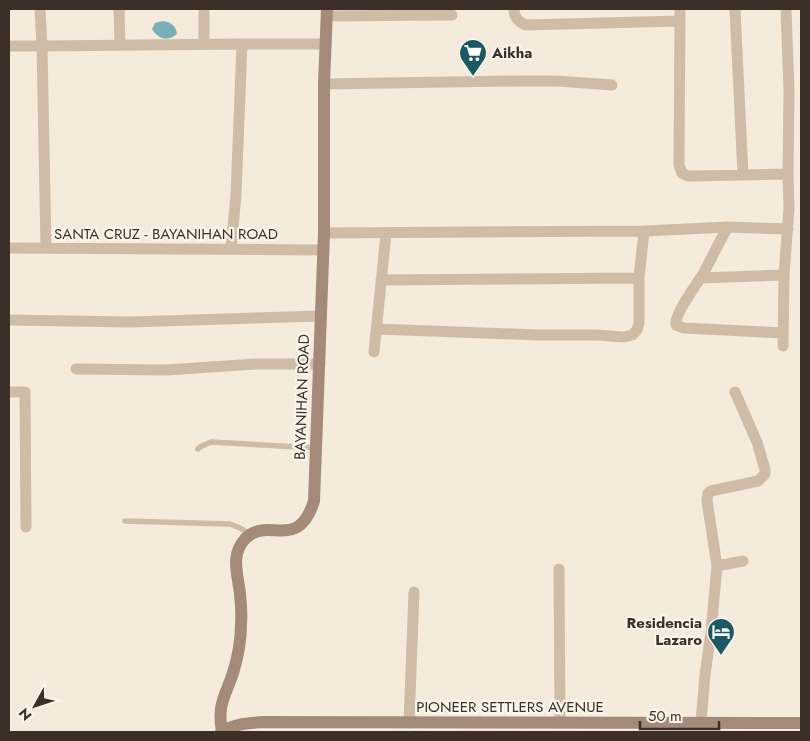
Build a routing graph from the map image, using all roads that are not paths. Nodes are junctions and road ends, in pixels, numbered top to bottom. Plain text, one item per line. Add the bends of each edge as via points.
1 (40, 9) edge
2 (119, 9) edge
3 (204, 9) edge
4 (514, 9) edge
5 (680, 9) edge
6 (735, 9) edge
7 (786, 9) edge
8 (327, 12) edge
9 (452, 15) dead end
10 (680, 21) junction
11 (204, 44) junction
12 (242, 44) junction
13 (326, 44) junction
14 (120, 45) junction
15 (9, 46) edge
16 (42, 46) junction
17 (324, 84) junction
18 (612, 85) dead end
19 (743, 174) junction
20 (788, 174) junction
21 (728, 227) junction
22 (788, 229) junction
23 (644, 232) junction
24 (324, 233) junction
25 (386, 234) junction
26 (9, 248) edge
27 (46, 248) junction
28 (231, 249) junction
29 (324, 250) junction
30 (784, 275) junction
31 (639, 278) junction
32 (700, 278) junction
33 (381, 280) junction
34 (321, 316) junction
35 (9, 320) edge
36 (377, 329) junction
37 (783, 333) junction
38 (783, 346) dead end
39 (374, 352) dead end
40 (320, 364) junction
41 (76, 369) dead end
42 (9, 392) edge
43 (735, 392) dead end
44 (316, 448) junction
45 (198, 449) dead end
46 (125, 521) dead end
47 (26, 527) dead end
48 (250, 534) junction
49 (743, 561) dead end
50 (717, 566) junction
51 (559, 568) dead end
52 (414, 592) dead end
53 (701, 722) junction
54 (409, 723) junction
55 (560, 723) junction
56 (801, 723) edge
57 (546, 728) edge
58 (752, 728) edge
59 (221, 732) edge

1 - 16 street
2 - 14 street
3 - 11 street
4 - 10 street via 516,19 526,25
5 - 10 street
6 - 19 street
7 - 20 street
8 - 9 street
8 - 13 street, BAYANIHAN ROAD
10 - 19 street via 679,165 682,173 688,176
11 - 12 street
11 - 14 street
12 - 13 street
12 - 28 street
13 - 17 street, BAYANIHAN ROAD
14 - 16 street
15 - 16 street
16 - 27 street
17 - 18 street via 557,81
17 - 24 street, BAYANIHAN ROAD
19 - 20 street
20 - 22 street
21 - 22 street
21 - 23 street
21 - 32 street
22 - 30 street
23 - 25 street
23 - 31 street
24 - 25 street
24 - 29 street, BAYANIHAN ROAD
25 - 33 street
26 - 27 street, SANTA CRUZ - BAYANIHAN ROAD
27 - 28 street, SANTA CRUZ - BAYANIHAN ROAD
28 - 29 street, SANTA CRUZ - BAYANIHAN ROAD
29 - 34 street, BAYANIHAN ROAD
30 - 32 street
30 - 37 street
31 - 33 street
31 - 36 street via 639,323 632,335 624,337
32 - 37 street via 677,317 676,326
33 - 36 street
34 - 35 street via 131,322
34 - 40 street, BAYANIHAN ROAD
36 - 39 street
37 - 38 street
40 - 41 street via 166,370
40 - 44 street, BAYANIHAN ROAD
42 - 47 street via 25,392
43 - 50 street via 758,442 765,470 758,481 708,493
44 - 45 lane via 211,442
44 - 48 street, BAYANIHAN ROAD via 314,501 307,519 296,528
46 - 48 lane via 230,524
48 - 59 street via 236,555 240,645 220,709
49 - 50 street
50 - 53 street
51 - 55 street
52 - 54 street
53 - 55 street, PIONEER SETTLERS AVENUE
53 - 58 street, PIONEER SETTLERS AVENUE
54 - 57 street, PIONEER SETTLERS AVENUE
54 - 59 street, PIONEER SETTLERS AVENUE via 263,722 239,724
55 - 57 street, PIONEER SETTLERS AVENUE
56 - 58 street, PIONEER SETTLERS AVENUE

